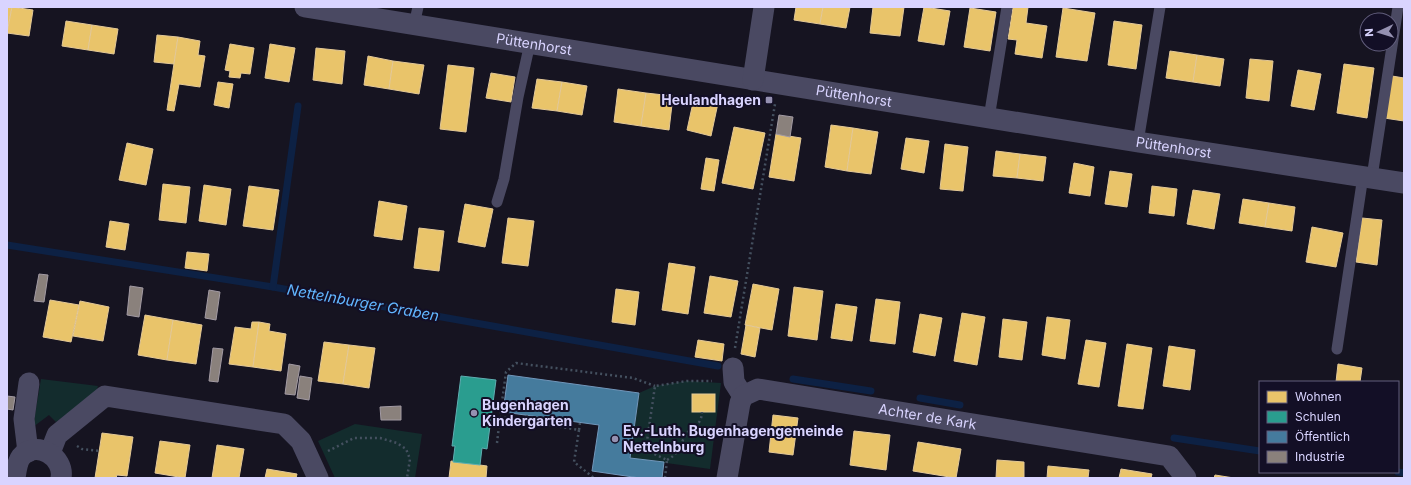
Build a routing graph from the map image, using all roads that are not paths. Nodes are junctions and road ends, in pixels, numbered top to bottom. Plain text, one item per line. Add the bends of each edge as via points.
1 (305, 7) edge
2 (764, 7) edge
3 (1007, 7) edge
4 (1160, 7) edge
5 (1398, 7) edge
6 (416, 16) edge
7 (530, 43) junction
8 (753, 80) junction
9 (989, 118) junction
10 (1138, 142) junction
11 (1368, 177) junction
12 (1404, 183) edge
13 (498, 202) dead end
14 (1337, 349) dead end
15 (29, 383) dead end
16 (28, 452) junction
17 (50, 453) junction
18 (314, 469) edge
19 (15, 478) edge
20 (61, 478) edge
21 (727, 478) edge
22 (1186, 478) edge

1 - 6 street, Püttenhorst
2 - 8 street
3 - 9 lane
4 - 10 lane
5 - 11 lane
6 - 7 street, Püttenhorst
7 - 8 street, Püttenhorst
7 - 13 lane
8 - 9 street, Püttenhorst
9 - 10 street, Püttenhorst
10 - 11 street, Püttenhorst
11 - 12 street, Püttenhorst
11 - 14 lane
15 - 16 street via 24,420
16 - 17 street via 39,450
16 - 19 street via 20,457
17 - 18 street via 57,435 105,396 284,424 301,441
17 - 20 street via 61,468
21 - 22 street, Achter de Kark via 740,403 737,382 758,389 1169,456

